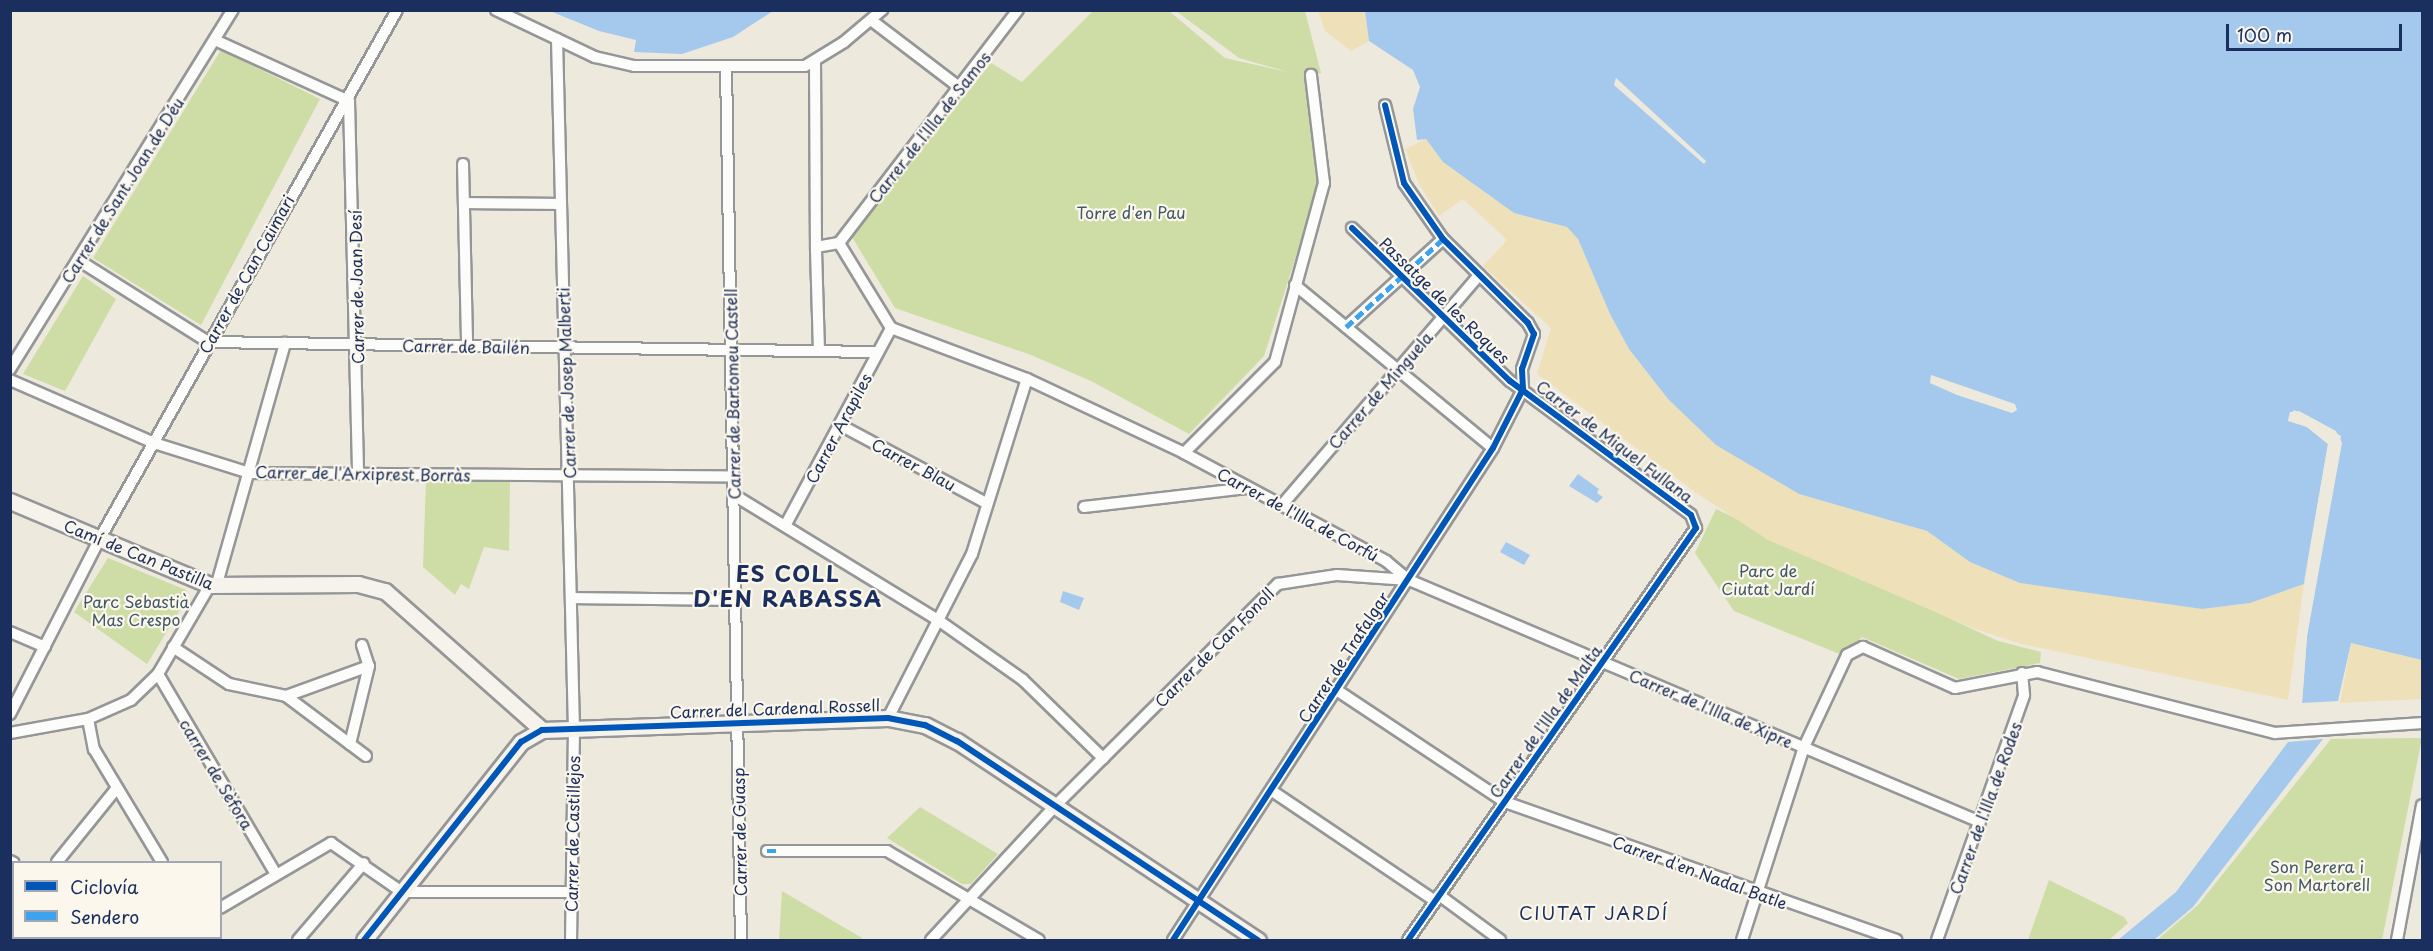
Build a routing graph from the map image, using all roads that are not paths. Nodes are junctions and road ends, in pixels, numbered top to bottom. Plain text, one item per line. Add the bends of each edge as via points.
1 (233, 10) edge
2 (397, 10) edge
3 (496, 10) edge
4 (882, 10) edge
5 (1018, 10) edge
6 (872, 20) junction
7 (557, 39) junction
8 (215, 40) junction
9 (815, 61) junction
10 (726, 66) junction
11 (1311, 75) dead end
12 (959, 87) junction
13 (349, 101) junction
14 (1385, 105) dead end
15 (463, 164) dead end
16 (464, 203) junction
17 (560, 204) junction
18 (1352, 228) dead end
19 (1439, 242) junction
20 (839, 243) junction
21 (816, 248) junction
22 (78, 260) junction
23 (1479, 275) junction
24 (1401, 277) junction
25 (1294, 285) junction
26 (1443, 317) junction
27 (1346, 327) junction
28 (891, 328) junction
29 (208, 342) junction
30 (285, 343) junction
31 (357, 344) junction
32 (466, 346) junction
33 (565, 347) junction
34 (731, 349) junction
35 (819, 351) junction
36 (878, 352) junction
37 (10, 369) edge
38 (1398, 370) junction
39 (1028, 379) junction
40 (10, 380) edge
41 (1523, 389) junction
42 (842, 426) junction
43 (154, 443) junction
44 (1493, 448) junction
45 (1184, 453) junction
46 (250, 473) junction
47 (358, 473) junction
48 (569, 475) junction
49 (734, 476) junction
50 (1247, 488) junction
51 (734, 495) junction
52 (10, 501) edge
53 (986, 503) junction
54 (1282, 505) junction
55 (1084, 507) dead end
56 (1691, 515) joint
57 (784, 526) junction
58 (99, 540) junction
59 (1409, 580) junction
60 (213, 586) junction
61 (571, 598) junction
62 (736, 600) junction
63 (938, 620) junction
64 (10, 633) edge
65 (362, 645) dead end
66 (45, 647) junction
67 (173, 647) junction
68 (1602, 663) junction
69 (369, 666) junction
70 (2022, 673) junction
71 (158, 674) junction
72 (1338, 691) junction
73 (286, 696) junction
74 (10, 714) edge
75 (888, 718) junction
76 (88, 719) junction
77 (738, 723) junction
78 (2422, 723) edge
79 (574, 728) junction
80 (542, 730) junction
81 (10, 733) edge
82 (350, 744) junction
83 (1804, 747) junction
84 (366, 756) dead end
85 (1103, 758) junction
86 (117, 788) junction
87 (1272, 790) junction
88 (1504, 802) junction
89 (1057, 804) junction
90 (2422, 805) edge
91 (1980, 822) junction
92 (2419, 841) edge
93 (767, 851) dead end
94 (58, 861) edge
95 (161, 861) edge
96 (364, 863) junction
97 (276, 874) junction
98 (402, 892) junction
99 (571, 892) junction
100 (1758, 893) junction
101 (1437, 898) junction
102 (969, 901) junction
103 (1197, 903) junction
104 (222, 907) edge
105 (298, 940) edge
106 (364, 940) edge
107 (571, 940) edge
108 (741, 940) edge
109 (931, 940) edge
110 (1039, 940) edge
111 (1173, 940) edge
112 (1258, 940) edge
113 (1408, 940) edge
114 (1500, 940) edge
115 (1743, 940) edge
116 (1896, 940) edge
117 (1937, 940) edge
118 (2397, 940) edge

1 - 8 street, Carrer de Sant Joan de Déu
2 - 13 street, Carrer de Can Caimari
3 - 7 street
4 - 6 street
5 - 12 street, Carrer de l'Illa de Samos
6 - 9 street
6 - 12 street
7 - 10 street via 595,57 634,66
7 - 17 street, Carrer de Josep Malberti
8 - 13 street
8 - 22 street, Carrer de Sant Joan de Déu
9 - 10 street via 805,66
9 - 21 street
10 - 34 street, Carrer de Bartomeu Castell
11 - 25 street via 1324,183
12 - 20 street, Carrer de l'Illa de Samos
13 - 29 street, Carrer de Can Caimari via 337,113
13 - 31 street, Carrer de Joan Desí
14 - 19 street via 1404,183
15 - 16 street
16 - 17 street
16 - 32 street
17 - 33 street, Carrer de Josep Malberti
18 - 24 street, Passatge de les Roques
19 - 23 street
19 - 24 street
20 - 21 street
20 - 28 street
21 - 35 street
22 - 29 street
22 - 37 street, Carrer de Sant Joan de Déu
23 - 26 street, Carrer de Minguela
23 - 41 street via 1528,323 1534,334 1522,369
24 - 26 street, Passatge de les Roques
24 - 27 street
25 - 27 street
25 - 45 street via 1275,362
26 - 38 street, Carrer de Minguela
26 - 41 street, Passatge de les Roques
27 - 38 street
28 - 36 street, Carrer Arapiles
28 - 39 street, Carrer de l'Illa de Corfú
29 - 30 street, Carrer de Bailén
29 - 43 street, Carrer de Can Caimari
30 - 31 street, Carrer de Bailén
30 - 46 street
31 - 32 street, Carrer de Bailén
31 - 47 street, Carrer de Joan Desí
32 - 33 street, Carrer de Bailén
33 - 34 street, Carrer de Bailén
33 - 48 street, Carrer de Josep Malberti
34 - 35 street, Carrer de Bailén
34 - 49 street, Carrer de Bartomeu Castell
35 - 36 street, Carrer de Bailén
36 - 42 street, Carrer Arapiles
38 - 44 street
38 - 54 street, Carrer de Minguela
39 - 45 street, Carrer de l'Illa de Corfú
39 - 53 street
40 - 43 street, Carrer de l'Arxiprest Borràs
41 - 44 street, Carrer de Trafalgar
41 - 56 street, Carrer de Miquel Fullana
42 - 53 street, Carrer Blau
42 - 57 street, Carrer Arapiles
43 - 46 street, Carrer de l'Arxiprest Borràs
43 - 58 street, Carrer de Can Caimari
44 - 59 street, Carrer de Trafalgar
45 - 50 street, Carrer de l'Illa de Corfú
46 - 47 street, Carrer de l'Arxiprest Borràs
46 - 60 street
47 - 48 street, Carrer de l'Arxiprest Borràs
48 - 49 street, Carrer de l'Arxiprest Borràs
48 - 61 street, Carrer de Josep Malberti
49 - 51 street, Carrer de Bartomeu Castell
50 - 54 street, Carrer de l'Illa de Corfú
50 - 55 street
51 - 57 street
51 - 62 street, Carrer de Bartomeu Castell
52 - 58 street, Camí de Can Pastilla
53 - 63 street via 972,554
54 - 59 street, Carrer de l'Illa de Corfú via 1386,561
56 - 68 street, Carrer de l'Illa de Malta via 1696,528 1690,538
57 - 63 street
58 - 60 street, Camí de Can Pastilla
58 - 66 street, Carrer de Can Caimari
59 - 68 street, Carrer de l'Illa de Xipre
59 - 72 street, Carrer de Trafalgar
59 - 85 street, Carrer de Can Fonoll via 1337,574 1278,584
60 - 67 street
60 - 80 street, Camí de Can Pastilla via 358,584 386,591
61 - 62 street
61 - 79 street, Carrer de Josep Malberti
62 - 77 street, Carrer de Bartomeu Castell
63 - 75 street
63 - 85 street via 1023,680
64 - 66 street
65 - 69 street
66 - 74 street, Carrer de Can Caimari
67 - 71 street
67 - 73 street via 229,684
68 - 83 street, Carrer de l'Illa de Xipre
68 - 88 street, Carrer de l'Illa de Malta
69 - 73 street
69 - 82 street
70 - 78 street via 2037,672 2276,733
70 - 83 street via 1955,688 1863,647 1847,655
70 - 91 street, Carrer de l'Illa de Rodes via 2024,695
71 - 76 street via 131,700
71 - 97 street, carrer de Sèfora
72 - 87 street, Carrer de Trafalgar
72 - 88 street, Carrer d'en Nadal Batle
73 - 82 street
75 - 77 street, Carrer del Cardenal Rossell
75 - 89 street, Carrer del Cardenal Rossell via 925,724
76 - 81 street
76 - 86 street via 94,749
77 - 79 street, Carrer del Cardenal Rossell
77 - 108 street, Carrer de Guasp
79 - 80 street, Carrer del Cardenal Rossell
79 - 99 street, Carrer de Castillejos
80 - 98 street via 521,742
82 - 84 street
83 - 91 street, Carrer de l'Illa de Xipre
83 - 100 street
85 - 89 street, Carrer de Can Fonoll
86 - 94 street
86 - 95 street
87 - 101 street
87 - 103 street, Carrer de Trafalgar
88 - 100 street, Carrer d'en Nadal Batle
88 - 101 street, Carrer de l'Illa de Malta
89 - 102 street, Carrer de Can Fonoll
89 - 103 street, Carrer del Cardenal Rossell
90 - 92 street
91 - 117 street, Carrer de l'Illa de Rodes
92 - 118 street
93 - 102 street via 887,851
96 - 97 street via 331,843
96 - 98 street
96 - 105 street
97 - 104 street
98 - 99 street
98 - 106 street
99 - 107 street, Carrer de Castillejos
100 - 115 street
100 - 116 street, Carrer d'en Nadal Batle
101 - 113 street, Carrer de l'Illa de Malta
101 - 114 street
102 - 109 street, Carrer de Can Fonoll
102 - 110 street
103 - 111 street, Carrer de Trafalgar
103 - 112 street, Carrer del Cardenal Rossell

